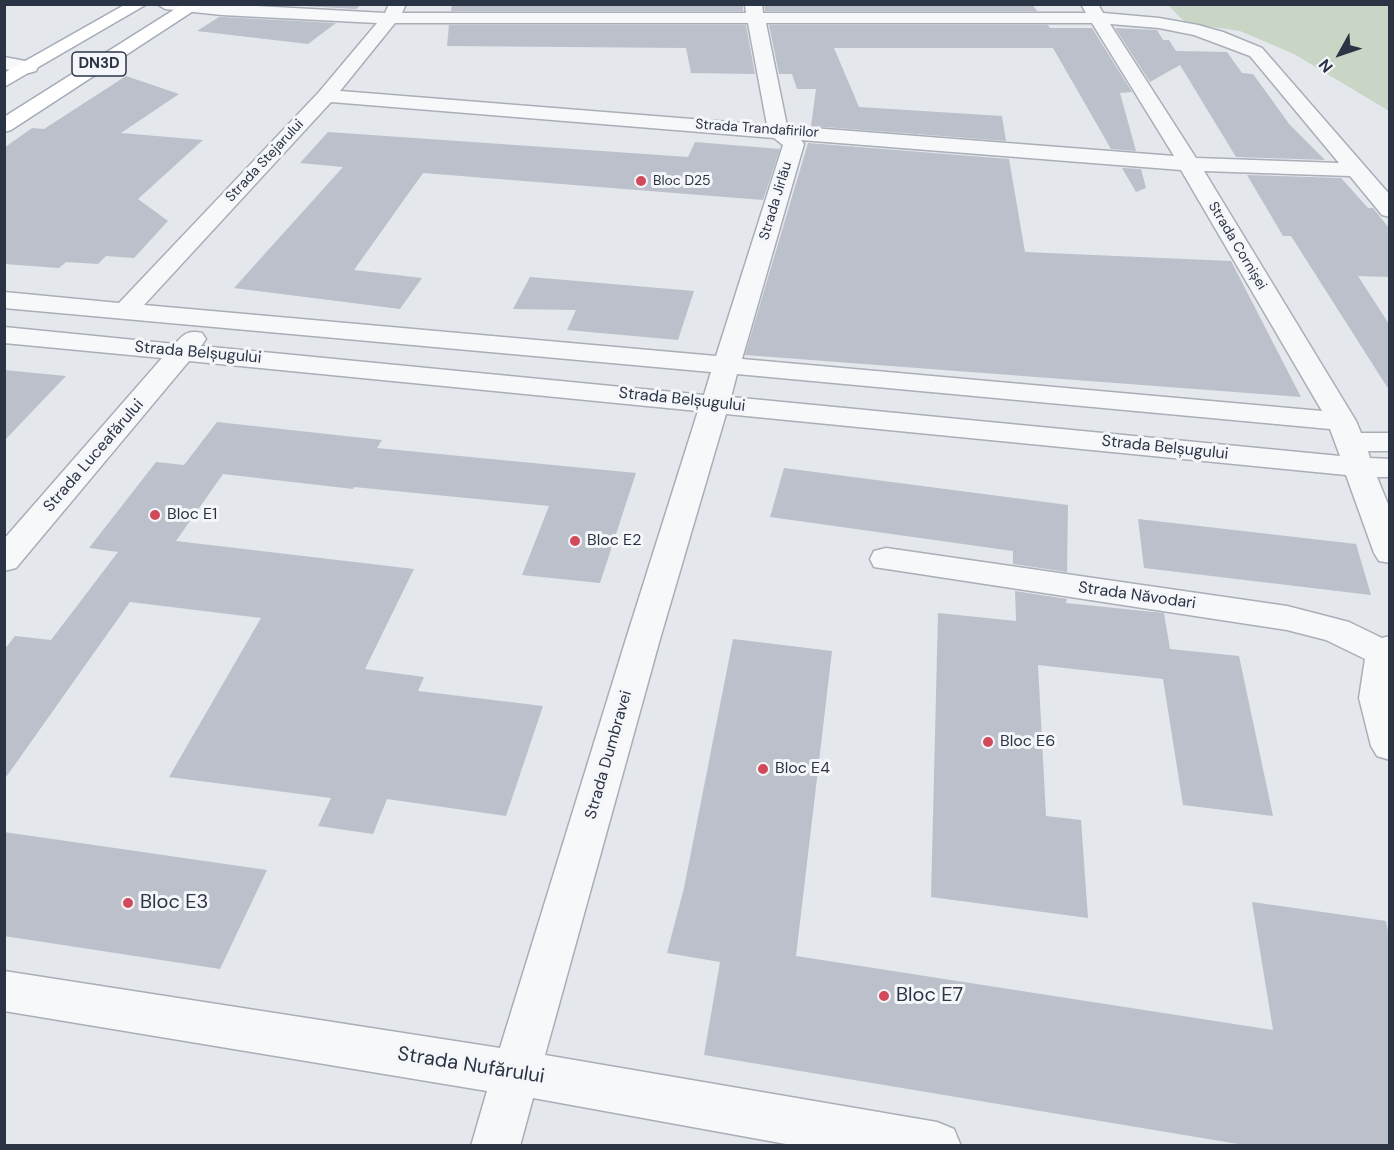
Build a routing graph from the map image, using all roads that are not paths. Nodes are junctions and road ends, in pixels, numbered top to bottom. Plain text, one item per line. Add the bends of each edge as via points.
1 (139, 4) edge
2 (165, 4) edge
3 (193, 6) edge
4 (394, 11) edge
5 (754, 11) edge
6 (1093, 11) edge
7 (4, 63) edge
8 (29, 67) junction
9 (4, 81) edge
10 (326, 96) junction
11 (4, 126) edge
12 (778, 130) junction
13 (1188, 164) junction
14 (1357, 170) junction
15 (1389, 210) edge
16 (4, 300) edge
17 (124, 312) junction
18 (210, 320) junction
19 (4, 335) edge
20 (183, 352) junction
21 (728, 367) junction
22 (716, 404) junction
23 (1389, 442) edge
24 (1350, 443) junction
25 (1389, 468) edge
26 (1389, 553) edge
27 (4, 560) edge
28 (885, 560) dead end
29 (1386, 651) edge
30 (1389, 746) edge
31 (4, 991) edge
32 (516, 1073) junction
33 (495, 1146) edge
34 (938, 1146) edge

1 - 8 main road, DN3D
2 - 3 street
3 - 4 street
3 - 11 main road, DN3D
4 - 5 street
4 - 10 street, Strada Stejarului
5 - 6 street
5 - 12 street, Strada Jirlău
6 - 13 street, Strada Cornișei
6 - 14 street via 1192,27 1256,52
7 - 8 street
8 - 9 main road, DN3D
10 - 12 street, Strada Trandafirilor
10 - 17 street, Strada Stejarului
12 - 13 street, Strada Trandafirilor
12 - 21 street, Strada Jirlău via 794,144
13 - 14 street, Strada Trandafirilor
13 - 24 street, Strada Cornișei
14 - 15 street
16 - 17 street, Strada Belșugului
17 - 18 street, Strada Belșugului
18 - 20 street, Strada Luceafărului
18 - 21 street, Strada Belșugului
19 - 20 street, Strada Belșugului
20 - 22 street, Strada Belșugului
20 - 27 street, Strada Luceafărului
21 - 22 street, Strada Dumbravei
21 - 24 street, Strada Belșugului
22 - 24 street, Strada Belșugului
22 - 32 street, Strada Dumbravei
23 - 24 street
24 - 25 street
24 - 26 street, Strada Cornișei
28 - 29 street, Strada Năvodari via 1287,618 1337,631
29 - 30 street, Strada Năvodari via 1377,698
31 - 32 street, Strada Nufărului
32 - 33 street, Strada Dumbravei
32 - 34 street, Strada Nufărului

